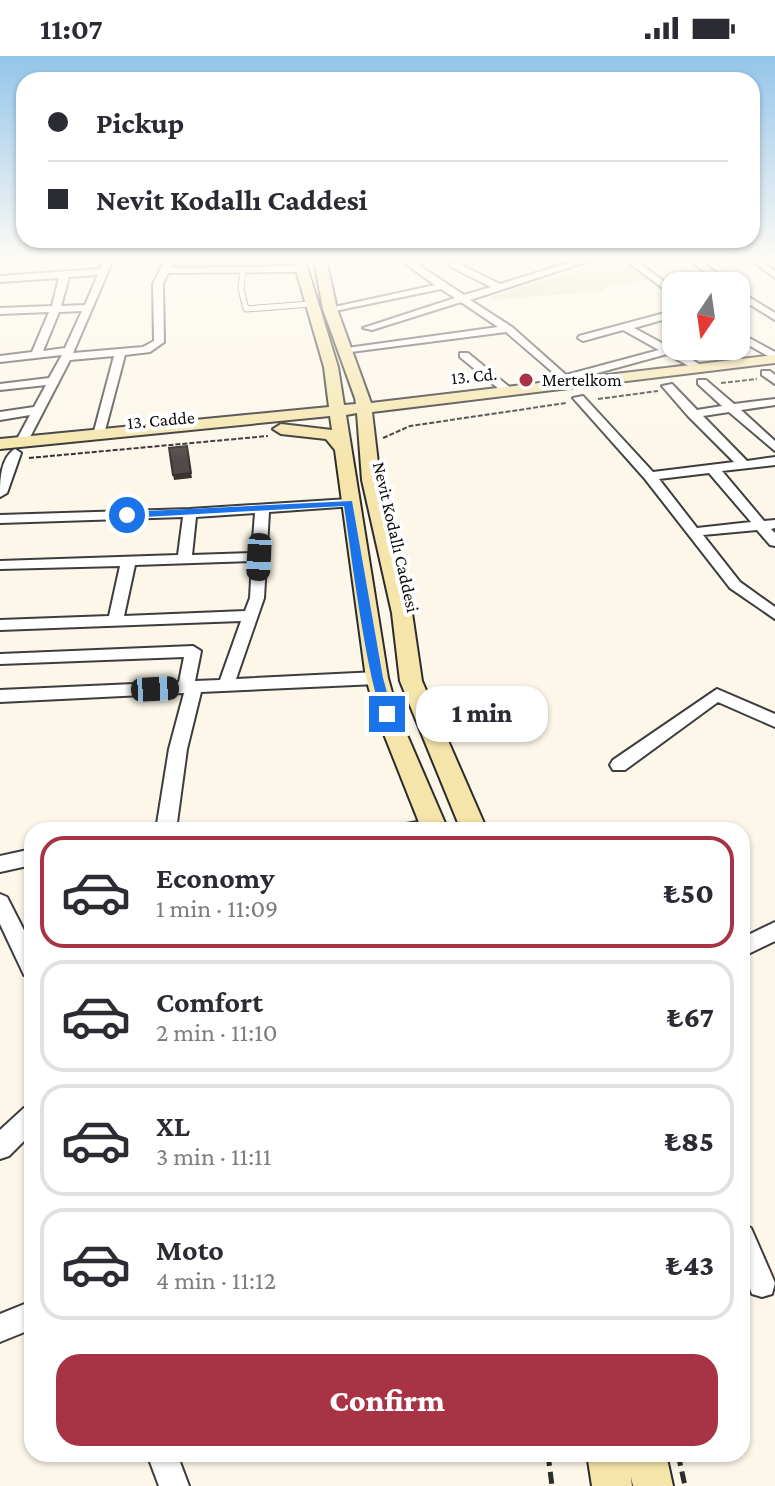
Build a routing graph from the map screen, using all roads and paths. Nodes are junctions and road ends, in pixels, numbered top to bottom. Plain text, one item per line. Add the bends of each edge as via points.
1 (48, 327) edge
2 (80, 327) edge
3 (159, 327) edge
4 (315, 327) edge
5 (337, 327) edge
6 (372, 327) edge
7 (389, 327) edge
8 (504, 327) edge
9 (625, 327) joint
10 (368, 328) dead end
11 (445, 328) dead end
12 (508, 329) junction
13 (456, 336) junction
14 (595, 346) dead end
15 (386, 347) junction
16 (662, 348) edge
17 (750, 348) edge
18 (347, 351) junction
19 (120, 352) junction
20 (662, 352) edge
21 (68, 354) junction
22 (608, 354) dead end
23 (36, 355) junction
24 (464, 355) dead end
25 (0, 359) edge
26 (679, 360) edge
27 (621, 362) junction
28 (773, 370) edge
29 (703, 379) junction
30 (54, 381) junction
31 (0, 387) edge
32 (669, 388) junction
33 (574, 391) junction
34 (509, 392) junction
35 (460, 397) junction
36 (425, 401) junction
37 (775, 402) edge
38 (333, 404) junction
39 (366, 404) junction
40 (731, 408) junction
41 (38, 410) junction
42 (692, 414) junction
43 (0, 416) edge
44 (281, 427) junction
45 (245, 432) junction
46 (99, 435) junction
47 (380, 442) dead end
48 (0, 444) edge
49 (775, 447) edge
50 (12, 452) edge
51 (345, 452) junction
52 (775, 461) edge
53 (744, 465) junction
54 (714, 470) junction
55 (650, 476) junction
56 (2, 479) edge
57 (0, 493) edge
58 (349, 503) junction
59 (262, 508) junction
60 (190, 513) junction
61 (0, 519) edge
62 (775, 524) edge
63 (759, 526) junction
64 (694, 532) junction
65 (775, 542) edge
66 (259, 557) junction
67 (184, 561) junction
68 (128, 562) junction
69 (0, 565) edge
70 (772, 610) edge
71 (251, 616) junction
72 (115, 623) junction
73 (0, 625) edge
74 (0, 659) edge
75 (377, 678) junction
76 (226, 685) junction
77 (190, 687) junction
78 (0, 696) edge
79 (775, 721) edge
80 (619, 765) dead end
81 (167, 822) edge
82 (432, 822) edge
83 (471, 822) edge
84 (24, 859) edge
85 (0, 864) edge
86 (0, 903) edge
87 (775, 931) edge
88 (750, 944) edge
89 (24, 952) edge
90 (24, 1124) edge
91 (0, 1147) edge
92 (750, 1256) edge
93 (762, 1284) dead end
94 (24, 1318) edge
95 (0, 1328) edge
96 (165, 1462) edge
97 (549, 1462) edge
98 (608, 1462) edge
99 (648, 1462) edge
100 (680, 1462) edge
101 (174, 1486) edge
102 (552, 1486) edge
103 (612, 1486) edge
104 (653, 1486) edge
105 (685, 1486) edge

1 - 23 street
2 - 21 street
3 - 19 street via 159,342 146,350
4 - 38 main road, Nevit Kodallı Caddesi
5 - 18 main road, Nevit Kodallı Caddesi
6 - 10 street
7 - 15 street via 398,336
8 - 12 street
9 - 14 street via 583,338
9 - 16 street
11 - 13 street
12 - 13 street
12 - 33 street
13 - 15 street
15 - 18 street
17 - 28 street
18 - 39 main road, Nevit Kodallı Caddesi
19 - 21 street
19 - 46 street
20 - 27 street
21 - 23 street
21 - 30 street
22 - 27 street
23 - 25 street
24 - 34 street
26 - 29 street
27 - 33 street
28 - 29 main road, 13. Cd.
28 - 29 path
29 - 32 main road, 13. Cd.
29 - 33 main road, 13. Cd.
29 - 40 street
30 - 31 street
30 - 41 street
32 - 33 main road, 13. Cd.
32 - 33 path, Nevit Kodallı Caddesi
32 - 42 street
33 - 34 main road, 13. Cd.
33 - 39 main road, 13. Cd.
33 - 47 path, Nevit Kodallı Caddesi via 410,426
33 - 55 street
34 - 35 main road, 13. Cd.
35 - 36 main road, 13. Cd.
35 - 39 main road via 447,404 401,410
36 - 39 main road, 13. Cd.
36 - 39 main road via 374,397
37 - 40 street
38 - 39 main road, 13. Cd.
38 - 44 main road, 13. Cadde
38 - 44 main road via 327,400
38 - 45 main road via 309,422
38 - 51 main road, Nevit Kodallı Caddesi
39 - 83 main road, Nevit Kodallı Caddesi via 371,480 402,613 411,681
40 - 42 street
40 - 49 street
41 - 43 street
41 - 50 street
42 - 53 street
44 - 45 main road, 13. Cadde
44 - 46 main road, 13. Cadde
44 - 50 path, 13. Cadde
44 - 51 main road via 332,435
45 - 50 main road, 13. Cadde
46 - 50 main road, 13. Cadde
48 - 50 main road, 13. Cadde
50 - 56 street
51 - 58 main road, Nevit Kodallı Caddesi
52 - 53 street
53 - 54 street
54 - 55 street
54 - 63 street
55 - 64 street
56 - 57 street
58 - 59 street
58 - 75 main road, Nevit Kodallı Caddesi
59 - 60 street
59 - 66 street
60 - 61 street
60 - 67 street
62 - 63 street
63 - 64 street
63 - 65 street
64 - 70 street via 735,585
66 - 67 street
66 - 71 street
67 - 68 street
68 - 69 street
68 - 72 street
71 - 72 street
71 - 76 street
72 - 73 street
74 - 77 street via 193,651
75 - 76 street
75 - 82 main road, Nevit Kodallı Caddesi
76 - 77 street
77 - 78 street
77 - 81 street
79 - 80 street via 717,695
84 - 85 street
86 - 89 street
87 - 88 street
90 - 91 street
92 - 93 street
94 - 95 street
96 - 101 street
97 - 102 path
98 - 103 main road
99 - 104 main road
100 - 105 path

